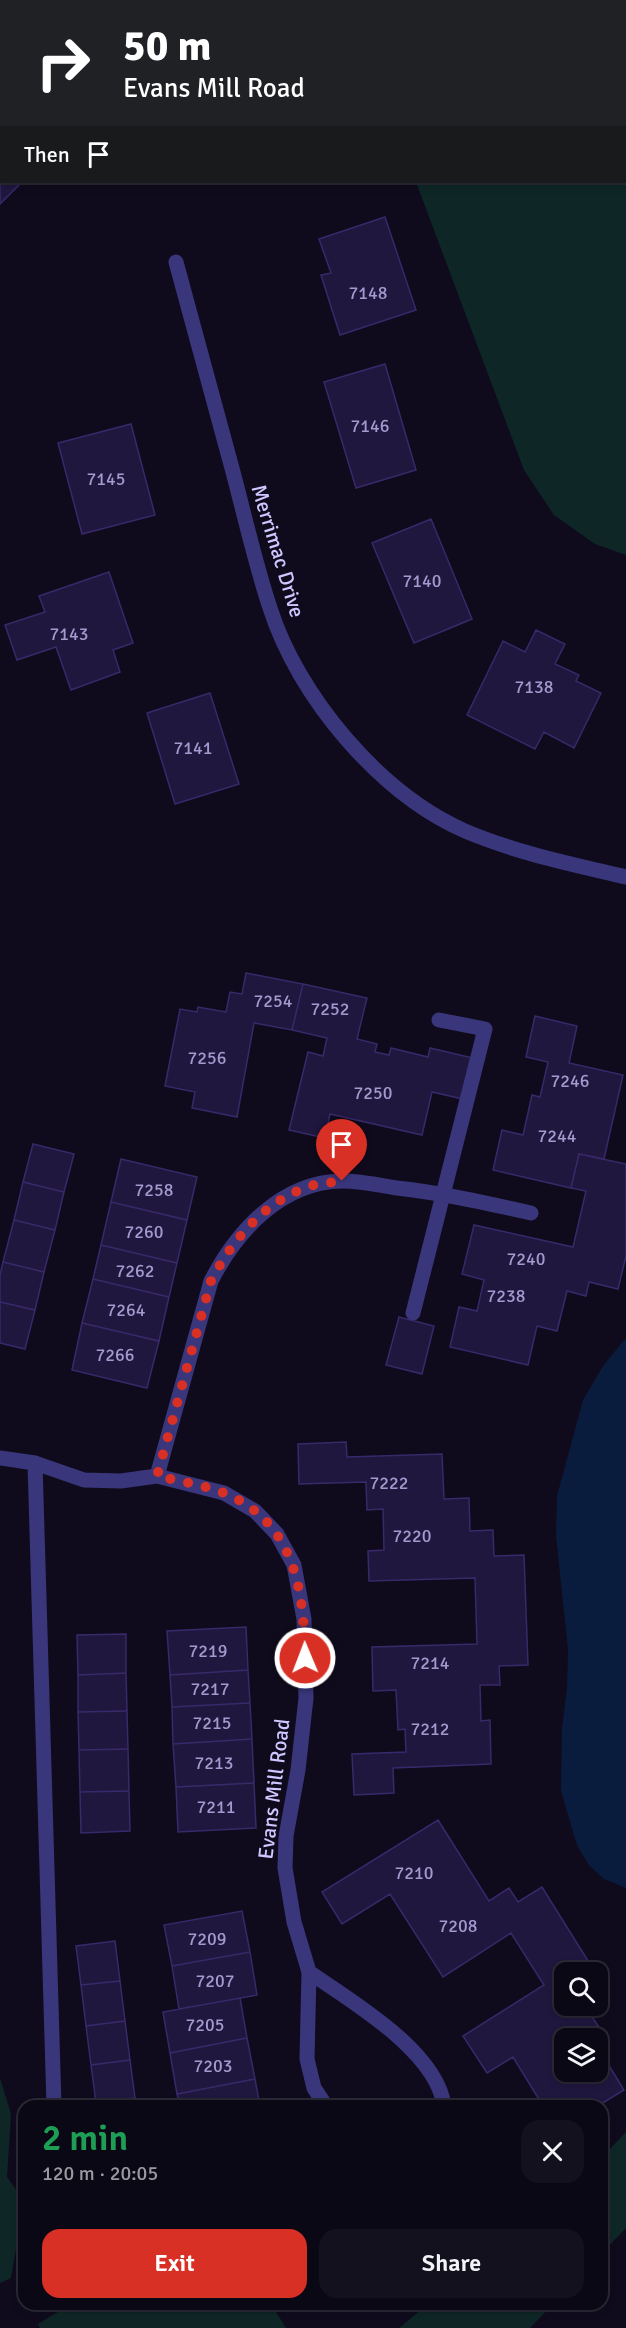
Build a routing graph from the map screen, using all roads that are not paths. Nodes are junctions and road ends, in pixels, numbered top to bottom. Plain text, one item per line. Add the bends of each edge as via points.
1 (176, 262) dead end
2 (626, 877) edge
3 (439, 1020) dead end
4 (443, 1194) junction
5 (531, 1213) dead end
6 (413, 1314) dead end
7 (0, 1458) edge
8 (35, 1463) junction
9 (157, 1476) junction
10 (309, 1972) junction
11 (54, 2100) edge
12 (322, 2100) edge
13 (442, 2100) edge

1 - 2 street, Merrimac Drive via 270,609 295,666 329,719 371,765 415,801 463,830 519,852
3 - 4 street via 485,1029
4 - 5 street
4 - 6 street
4 - 9 street via 342,1181 307,1187 280,1199 248,1226 211,1281
7 - 8 street, Evans Mill Road
8 - 9 street, Evans Mill Road via 84,1479 121,1481
8 - 11 street
9 - 10 street, Evans Mill Road via 224,1493 255,1511 277,1534 294,1565 304,1619 306,1698 285,1868 294,1923
10 - 12 street, Evans Mill Road via 307,2059 314,2088
10 - 13 street via 382,2022 419,2058 437,2082

